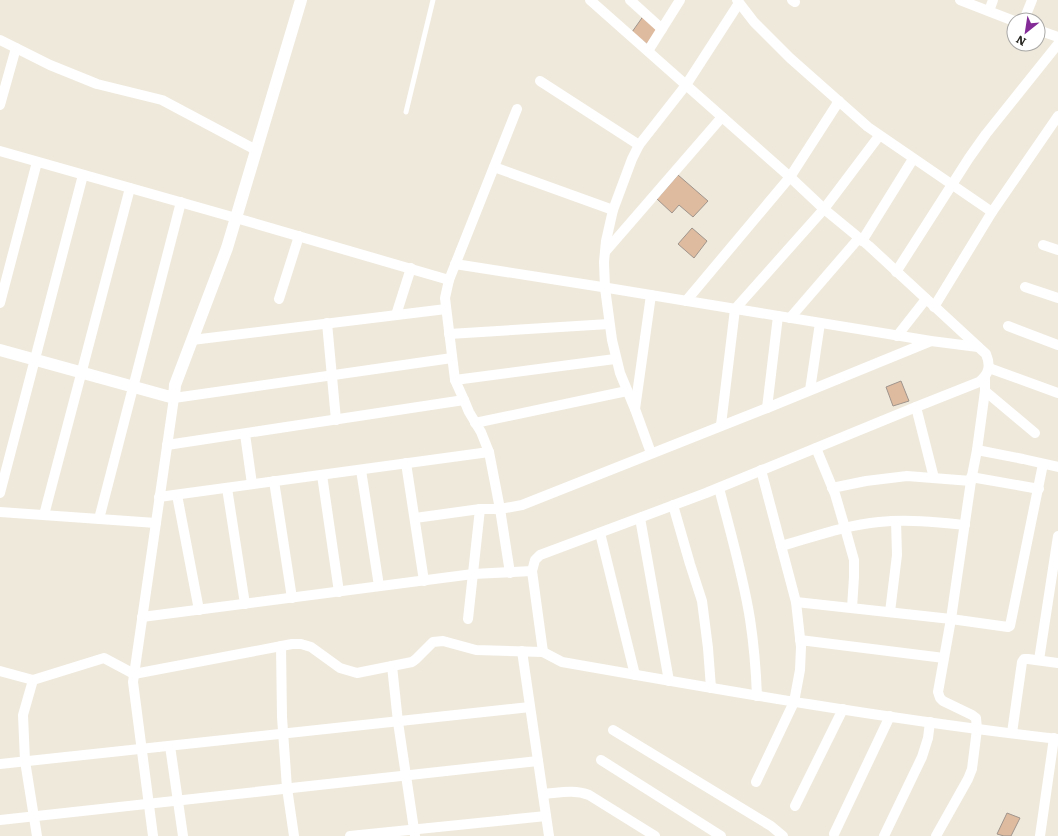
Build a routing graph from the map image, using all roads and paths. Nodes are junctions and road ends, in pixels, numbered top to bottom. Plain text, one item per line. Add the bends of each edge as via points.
1 (301, 0) edge
2 (432, 0) edge
3 (590, 0) edge
4 (630, 0) edge
5 (680, 0) edge
6 (960, 0) edge
7 (993, 0) edge
8 (1032, 0) edge
9 (738, 1) edge
10 (989, 11) junction
11 (1027, 12) edge
12 (1006, 18) edge
13 (662, 28) junction
14 (1046, 33) edge
15 (1058, 37) edge
16 (0, 40) edge
17 (1058, 44) edge
18 (0, 48) edge
19 (15, 50) junction
20 (648, 51) junction
21 (540, 82) dead end
22 (686, 85) junction
23 (839, 101) junction
24 (0, 105) edge
25 (517, 109) dead end
26 (406, 112) dead end
27 (1058, 116) edge
28 (722, 117) junction
29 (879, 136) junction
30 (639, 145) junction
31 (256, 150) junction
32 (0, 152) edge
33 (913, 159) junction
34 (37, 162) junction
35 (494, 168) junction
36 (83, 175) junction
37 (790, 177) junction
38 (952, 186) junction
39 (130, 188) junction
40 (181, 202) junction
41 (824, 209) junction
42 (613, 210) junction
43 (992, 212) junction
44 (236, 218) junction
45 (299, 236) junction
46 (861, 239) junction
47 (1043, 245) dead end
48 (1058, 250) edge
49 (605, 252) junction
50 (455, 264) junction
51 (411, 268) junction
52 (896, 272) junction
53 (449, 280) junction
54 (1025, 287) dead end
55 (605, 288) junction
56 (651, 295) junction
57 (1058, 298) edge
58 (279, 299) dead end
59 (926, 299) junction
60 (686, 301) junction
61 (0, 303) edge
62 (934, 307) junction
63 (446, 309) junction
64 (735, 309) junction
65 (396, 315) junction
66 (778, 316) junction
67 (790, 318) junction
68 (327, 323) junction
69 (820, 323) junction
70 (609, 324) junction
71 (1008, 326) dead end
72 (449, 334) junction
73 (897, 336) junction
74 (192, 340) junction
75 (931, 341) junction
76 (1058, 344) edge
77 (978, 347) junction
78 (0, 350) edge
79 (452, 358) junction
80 (616, 359) junction
81 (35, 360) junction
82 (81, 373) junction
83 (987, 373) junction
84 (333, 375) junction
85 (455, 380) junction
86 (133, 387) junction
87 (810, 390) junction
88 (627, 391) junction
89 (985, 391) junction
90 (1058, 393) edge
91 (174, 398) junction
92 (464, 400) junction
93 (916, 407) junction
94 (767, 408) junction
95 (635, 409) junction
96 (336, 420) junction
97 (475, 423) junction
98 (721, 425) junction
99 (1035, 433) dead end
100 (245, 434) junction
101 (167, 445) junction
102 (816, 448) junction
103 (977, 450) junction
104 (490, 452) junction
105 (651, 453) junction
106 (406, 463) junction
107 (1044, 464) junction
108 (1058, 467) edge
109 (361, 470) junction
110 (761, 470) junction
111 (322, 475) junction
112 (934, 478) junction
113 (971, 479) junction
114 (274, 481) junction
115 (252, 484) junction
116 (227, 488) junction
117 (719, 488) junction
118 (832, 488) junction
119 (1039, 489) junction
120 (0, 493) edge
121 (177, 494) junction
122 (160, 497) junction
123 (673, 505) junction
124 (480, 509) junction
125 (500, 509) junction
126 (0, 512) edge
127 (44, 515) junction
128 (99, 518) junction
129 (414, 518) junction
130 (640, 518) junction
131 (896, 521) junction
132 (156, 522) junction
133 (965, 525) junction
134 (845, 528) junction
135 (600, 533) junction
136 (1058, 536) edge
137 (781, 546) junction
138 (532, 571) junction
139 (510, 573) junction
140 (474, 574) junction
141 (424, 581) junction
142 (379, 586) junction
143 (339, 592) junction
144 (292, 598) junction
145 (796, 602) junction
146 (245, 604) junction
147 (852, 608) junction
148 (199, 610) junction
149 (890, 612) junction
150 (142, 617) junction
151 (468, 619) dead end
152 (951, 619) junction
153 (800, 640) junction
154 (281, 646) junction
155 (522, 651) junction
156 (543, 652) junction
157 (944, 658) junction
158 (1039, 660) junction
159 (1058, 663) edge
160 (392, 666) junction
161 (0, 671) edge
162 (134, 674) junction
163 (635, 675) junction
164 (32, 680) junction
165 (669, 681) junction
166 (711, 688) junction
167 (757, 696) junction
168 (794, 702) junction
169 (530, 708) junction
170 (843, 709) junction
171 (890, 716) junction
172 (398, 722) junction
173 (930, 722) junction
174 (977, 729) junction
175 (613, 730) dead end
176 (1012, 733) junction
177 (284, 735) junction
178 (1056, 738) edge
179 (170, 746) junction
180 (142, 749) junction
181 (601, 760) dead end
182 (25, 761) junction
183 (538, 761) junction
184 (0, 764) edge
185 (406, 775) junction
186 (756, 782) dead end
187 (287, 788) junction
188 (542, 794) junction
189 (178, 800) junction
190 (149, 804) junction
191 (795, 806) dead end
192 (34, 816) junction
193 (546, 816) junction
194 (0, 820) edge
195 (414, 833) edge
196 (834, 834) dead end
197 (37, 836) edge
198 (153, 836) edge
199 (184, 836) edge
200 (294, 836) edge
201 (350, 836) edge
202 (548, 836) edge
203 (655, 836) edge
204 (721, 836) edge
205 (783, 836) edge
206 (884, 836) edge
207 (936, 836) edge
208 (1040, 836) edge

1 - 31 street
2 - 26 lane
3 - 20 street
4 - 13 street
5 - 13 street
6 - 10 street
7 - 10 street
8 - 11 street
9 - 22 street
9 - 23 street via 754,22 790,58
10 - 12 street
13 - 20 street
14 - 15 street
16 - 19 street
17 - 38 street via 986,134
18 - 19 street
19 - 24 street
19 - 31 street via 97,84 162,100
20 - 22 street
21 - 30 street
22 - 28 street
22 - 30 street
23 - 29 street
23 - 37 street
25 - 35 street
27 - 43 street
28 - 37 street
28 - 49 street
29 - 33 street
29 - 41 street
30 - 42 street
31 - 44 street
32 - 34 street
33 - 38 street
33 - 46 street
34 - 36 street
34 - 61 street
35 - 42 street
35 - 50 street
36 - 39 street
36 - 81 street
37 - 41 street
37 - 60 street
38 - 43 street
38 - 52 street
39 - 40 street
39 - 82 street
40 - 44 street
40 - 86 street
41 - 46 street
41 - 64 street
42 - 49 street
43 - 62 street
44 - 45 street
44 - 74 street
45 - 51 street
45 - 58 street
46 - 52 street
46 - 67 street
47 - 48 street
49 - 55 street
50 - 53 street
50 - 55 street
51 - 53 street
51 - 65 street
52 - 59 street
53 - 63 street via 445,298
54 - 57 street
55 - 56 street
55 - 70 street
56 - 60 street
56 - 95 street
59 - 62 street
59 - 73 street
60 - 64 street
62 - 77 street
63 - 65 street
63 - 72 street
64 - 66 street
64 - 98 street
65 - 68 street
66 - 67 street
66 - 94 street
67 - 69 street
68 - 74 street
68 - 84 street
69 - 73 street
69 - 87 street
70 - 72 street
70 - 80 street
71 - 76 street
72 - 79 street
73 - 75 street
74 - 91 street via 175,385
75 - 77 street
75 - 87 street
77 - 83 street via 986,354 989,362
78 - 81 street
79 - 84 street
79 - 85 street
80 - 85 street
80 - 88 street
81 - 82 street
81 - 120 street
82 - 86 street
82 - 127 street
83 - 89 street
83 - 90 street
83 - 93 street via 980,382
84 - 91 street
84 - 96 street
85 - 92 street
86 - 91 street
86 - 128 street
87 - 94 street
88 - 95 street
88 - 97 street
89 - 99 street
89 - 103 street
91 - 101 street
92 - 96 street
92 - 97 street
93 - 102 street
93 - 112 street
94 - 98 street
95 - 105 street
96 - 100 street
97 - 104 street
98 - 105 street
100 - 101 street
100 - 115 street
101 - 122 street
102 - 110 street
102 - 118 street
103 - 107 street
103 - 113 street
104 - 106 street
104 - 125 street
105 - 125 street via 522,505
106 - 109 street
106 - 129 street
107 - 108 street
107 - 119 street
109 - 111 street
109 - 142 street
110 - 117 street
110 - 137 street
111 - 114 street
111 - 143 street
112 - 113 street
112 - 118 street via 885,478
113 - 119 street
113 - 133 street
114 - 115 street
114 - 144 street
115 - 116 street
116 - 121 street
116 - 146 street
117 - 123 street
117 - 167 street via 750,618
118 - 134 street
119 - 152 street via 1010,626
121 - 122 street
121 - 148 street
122 - 132 street
123 - 130 street
123 - 166 street via 702,601
124 - 125 street
124 - 129 street
124 - 140 street
125 - 139 street
126 - 127 street
127 - 128 street
128 - 132 street
129 - 141 street
130 - 135 street
130 - 165 street
131 - 133 street
131 - 134 street
131 - 149 street via 897,555
132 - 150 street
133 - 152 street
134 - 137 street
134 - 147 street via 854,560
135 - 138 street via 540,555 535,560
135 - 163 street
136 - 158 street
137 - 145 street
138 - 139 street
138 - 156 street
139 - 140 street
140 - 141 street
140 - 151 street
141 - 142 street
142 - 143 street
143 - 144 street
144 - 146 street
145 - 147 street
145 - 153 street
146 - 148 street
147 - 149 street
148 - 150 street
149 - 152 street
150 - 162 street
152 - 157 street
153 - 157 street
153 - 168 street via 800,670
154 - 160 street via 301,644 311,647 340,668 357,673
154 - 162 street
154 - 177 street via 281,710
155 - 156 street
155 - 160 street via 476,650 437,641 416,659
155 - 169 street
156 - 163 street via 562,662
157 - 174 street via 938,692 940,698 972,714 976,718
158 - 159 street
158 - 176 street via 1024,659 1022,662
160 - 172 street
161 - 164 street
162 - 164 street via 104,658
162 - 180 street
163 - 165 street
164 - 182 street via 23,716
165 - 166 street
166 - 167 street
167 - 168 street
168 - 170 street
168 - 186 street
169 - 172 street
169 - 183 street
170 - 171 street
170 - 191 street
171 - 173 street
171 - 196 street
172 - 177 street
172 - 185 street
173 - 174 street
173 - 206 street via 922,757
174 - 176 street
174 - 207 street via 972,769
175 - 205 street via 771,826
176 - 178 street
177 - 179 street
177 - 187 street
178 - 208 street
179 - 180 street
179 - 189 street
180 - 182 street
180 - 190 street
181 - 204 street
182 - 184 street
182 - 192 street
183 - 185 street
183 - 188 street
185 - 187 street
185 - 195 street
187 - 189 street
187 - 200 street
188 - 193 street
188 - 203 street via 577,791 589,795
189 - 190 street
189 - 199 street
190 - 192 street
190 - 198 street
192 - 194 street
192 - 197 street
193 - 195 street
193 - 202 street
195 - 201 street

